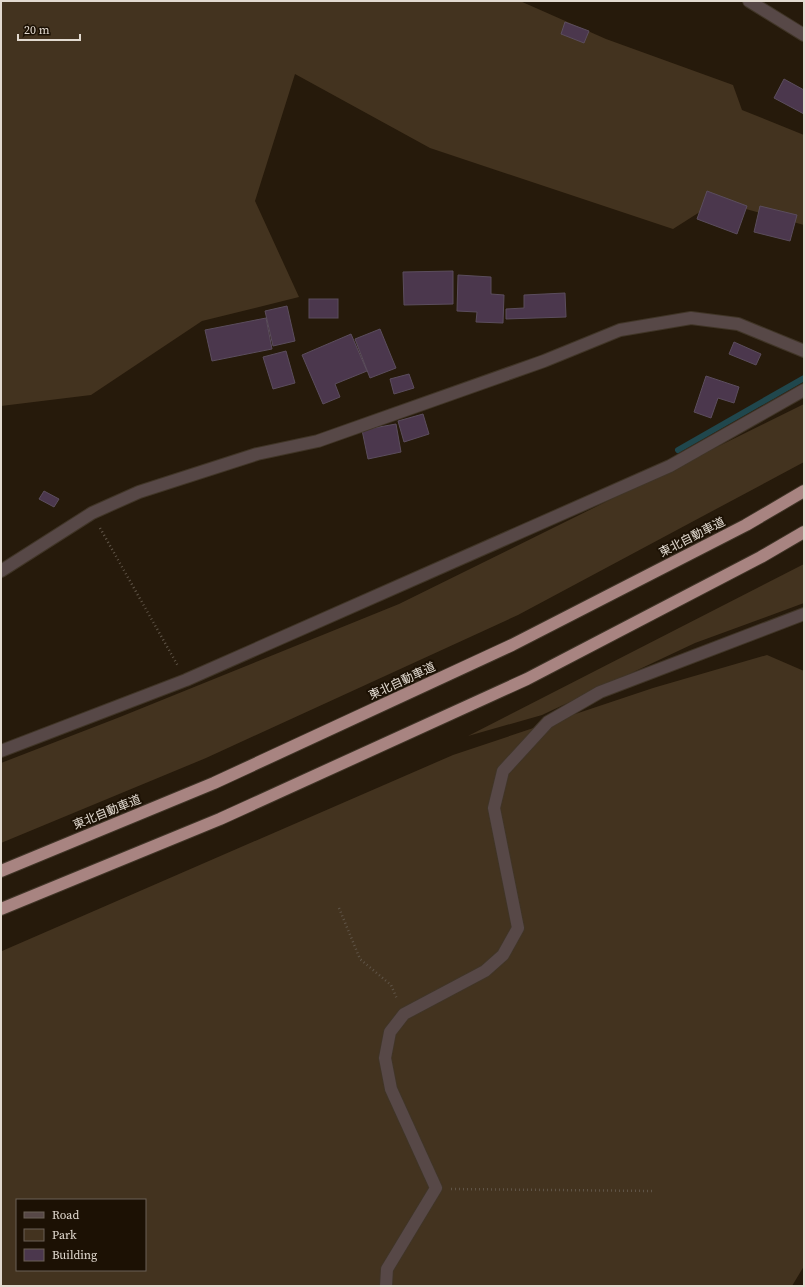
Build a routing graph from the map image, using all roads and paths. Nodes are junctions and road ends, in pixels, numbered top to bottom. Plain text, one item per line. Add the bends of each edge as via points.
1 (749, 1) edge
2 (804, 35) edge
3 (804, 351) edge
4 (804, 390) edge
5 (804, 492) edge
6 (92, 513) junction
7 (804, 532) edge
8 (1, 571) edge
9 (804, 614) edge
10 (186, 680) junction
11 (1, 751) edge
12 (1, 871) edge
13 (339, 908) dead end
14 (1, 909) edge
15 (404, 1014) junction
16 (436, 1188) junction
17 (654, 1191) dead end
18 (386, 1286) edge

1 - 2 street
3 - 6 street via 738,324 691,318 620,330 544,361 318,441 257,454 139,492
4 - 10 street via 670,466
5 - 12 highway, 東北自動車道 via 746,525 512,646 214,783
6 - 8 street
6 - 10 path
7 - 14 highway via 527,679 220,819
9 - 15 street via 600,692 548,722 503,771 494,808 518,928 503,955 485,971
10 - 11 street
13 - 15 path via 360,959 390,985
15 - 16 street via 390,1032 385,1058 389,1083
16 - 17 path
16 - 18 street via 387,1269

